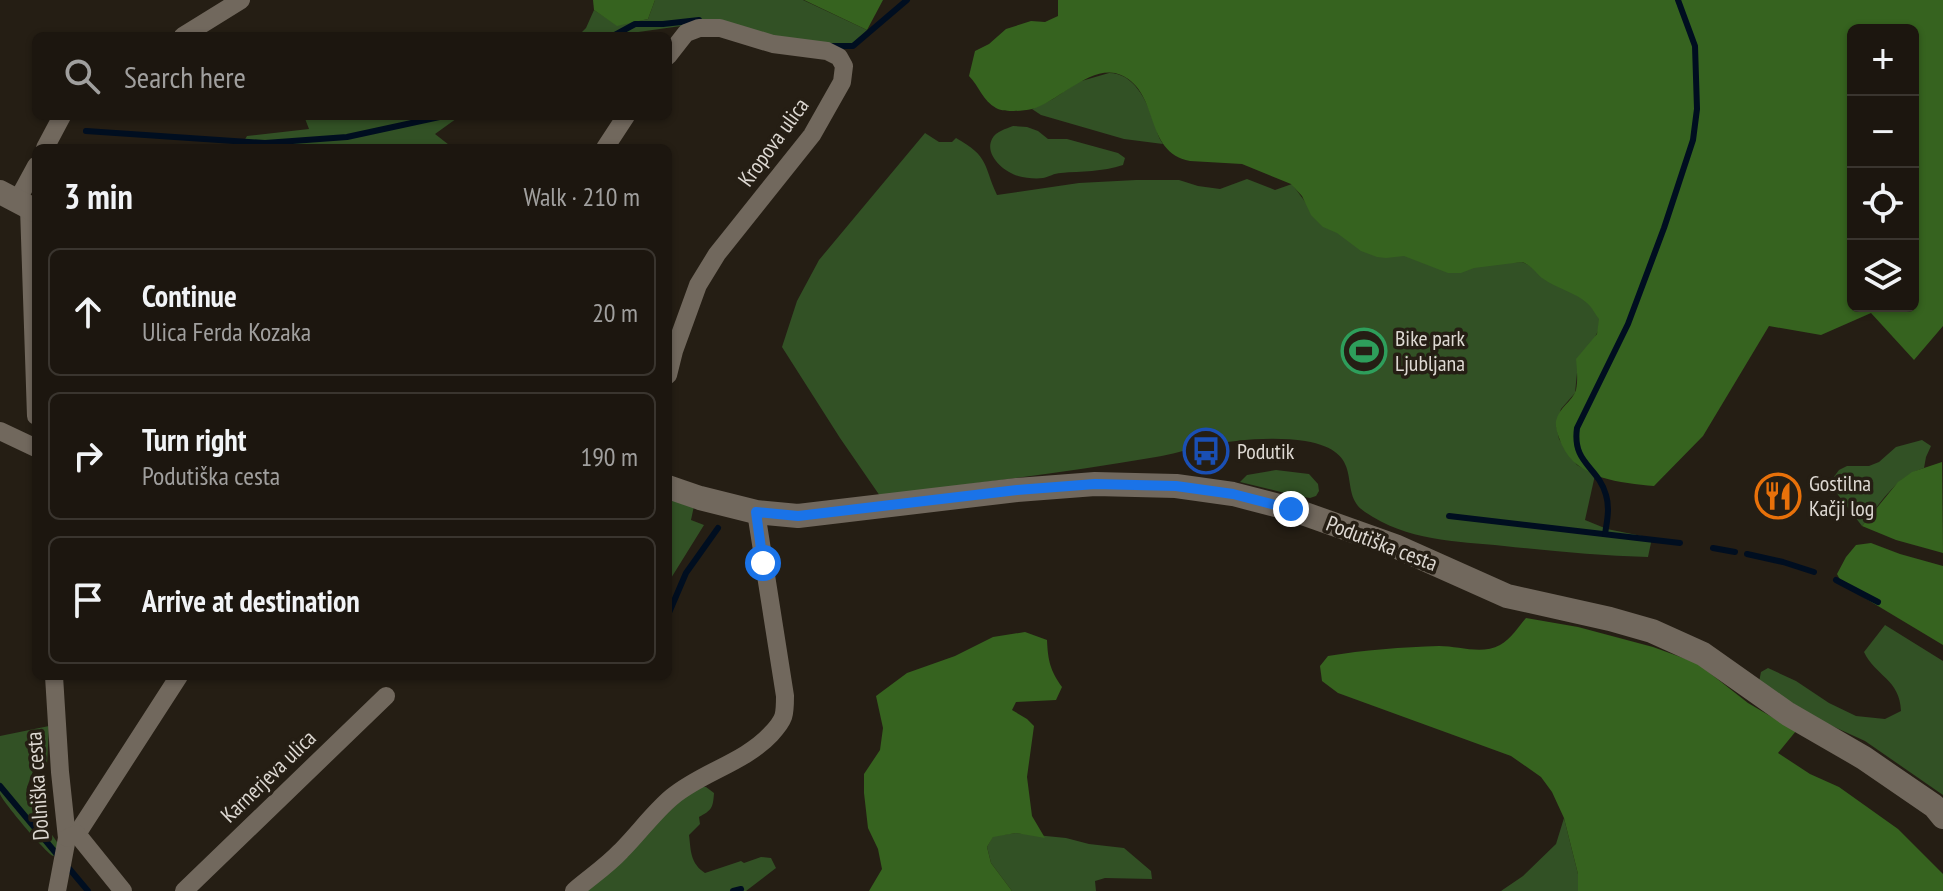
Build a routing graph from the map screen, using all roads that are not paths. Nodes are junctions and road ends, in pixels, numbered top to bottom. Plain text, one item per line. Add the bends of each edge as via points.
1 (241, 0) edge
2 (189, 32) edge
3 (672, 51) edge
4 (60, 120) edge
5 (623, 120) edge
6 (47, 144) edge
7 (608, 144) edge
8 (32, 176) edge
9 (21, 203) edge
10 (32, 359) edge
11 (672, 359) edge
12 (0, 431) edge
13 (32, 446) edge
14 (672, 488) edge
15 (756, 512) junction
16 (54, 680) edge
17 (176, 680) edge
18 (386, 696) dead end
19 (1943, 817) edge
20 (70, 841) junction
21 (59, 883) edge
22 (123, 891) edge
23 (184, 891) edge
24 (574, 891) edge

1 - 2 street
3 - 11 street, Kropova ulica via 686,33 720,28 773,44 827,51 844,66 842,82 812,135 698,285
4 - 6 street
5 - 7 street
8 - 9 street
9 - 10 street
12 - 13 street
14 - 15 street, Podutiška cesta
15 - 19 street, Podutiška cesta via 798,516 1095,484 1233,494 1395,546 1507,596 1652,631 1703,654 1788,714 1864,758
15 - 24 street via 785,717 749,752 674,796 620,854
16 - 20 street, Dolniška cesta
17 - 20 street
18 - 23 street, Karnerjeva ulica
20 - 21 street, Dolniška cesta
20 - 22 street

